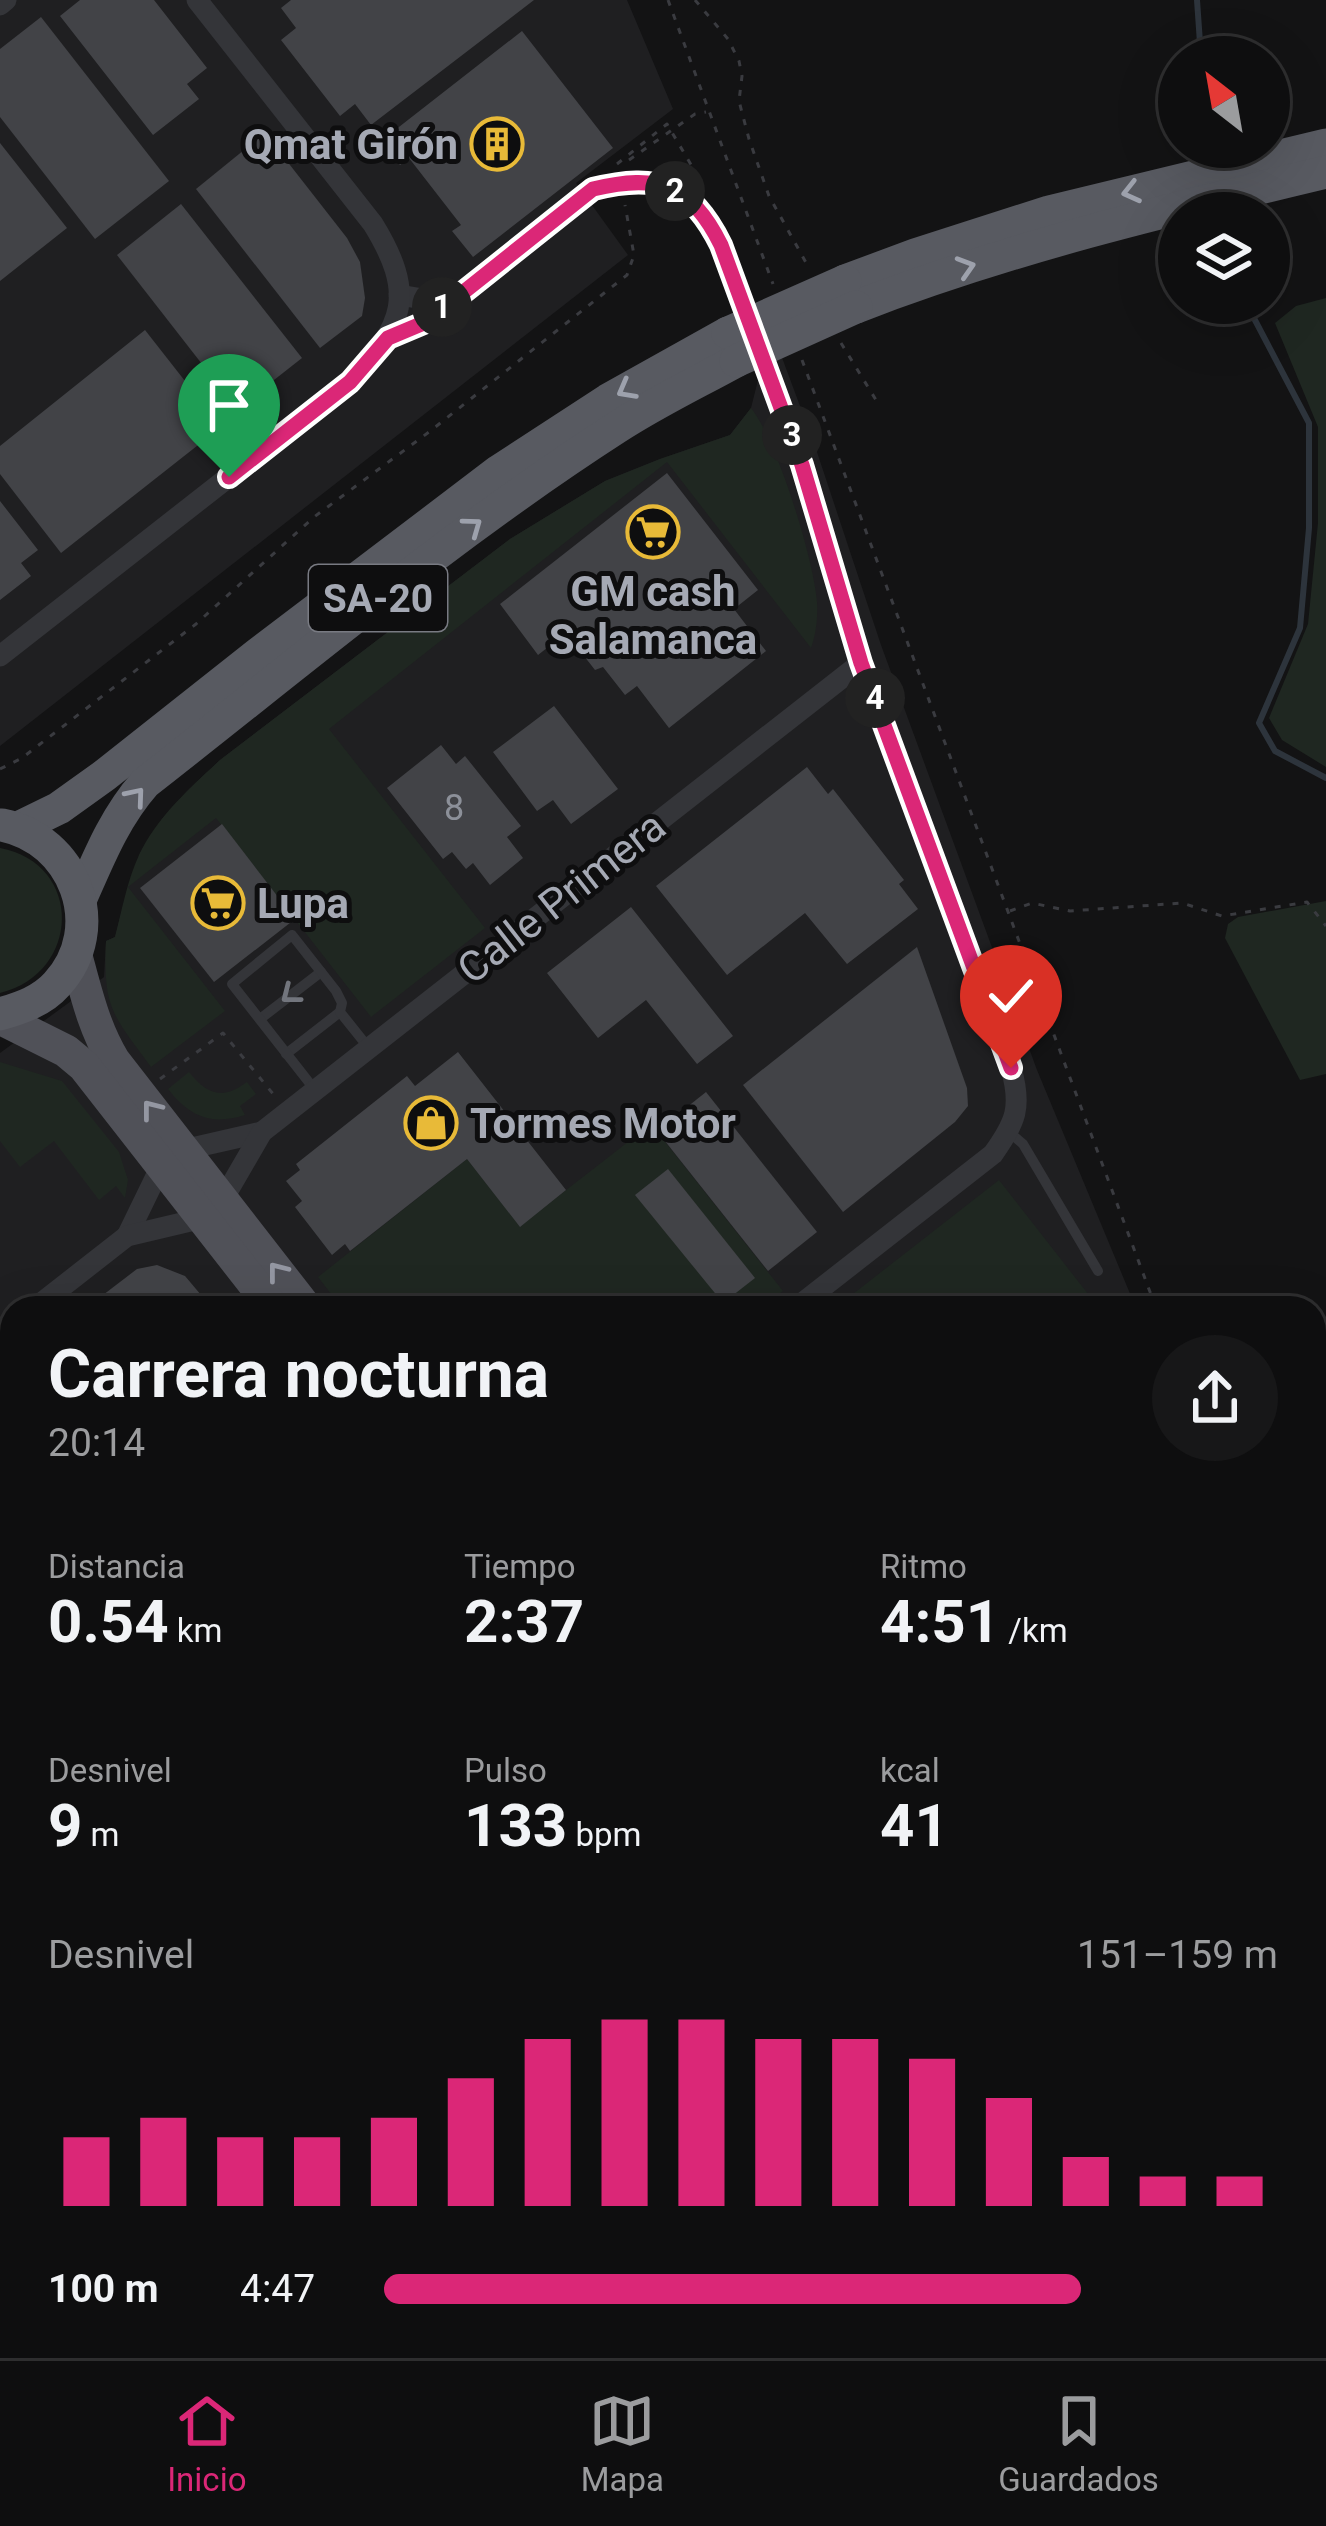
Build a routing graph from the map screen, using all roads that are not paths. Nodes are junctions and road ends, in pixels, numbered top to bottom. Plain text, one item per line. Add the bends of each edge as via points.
1 (197, 0) edge
2 (1326, 145) edge
3 (1326, 172) edge
4 (399, 295) junction
5 (447, 303) junction
6 (846, 306) junction
7 (388, 338) junction
8 (732, 347) junction
9 (0, 656) edge
10 (861, 663) junction
11 (9, 826) edge
12 (81, 898) junction
13 (76, 956) junction
14 (321, 971) junction
15 (340, 1012) junction
16 (0, 1016) edge
17 (260, 1019) junction
18 (369, 1048) junction
19 (286, 1054) junction
20 (315, 1090) junction
21 (262, 1132) junction
22 (1009, 1132) junction
23 (172, 1157) junction
24 (213, 1210) junction
25 (127, 1236) junction
26 (1098, 1271) dead end
27 (50, 1296) edge
28 (266, 1296) edge
29 (295, 1296) edge
30 (811, 1296) edge

1 - 4 street via 373,224 392,255
2 -> 6 highway, SA-20 via 1049,212 915,255
6 -> 3 highway, SA-20 via 1059,238
4 - 5 street
4 - 7 street
5 - 7 street
5 - 10 street via 614,178 686,196 721,245 802,465
6 - 8 highway, SA-20, bridge
7 - 9 street via 343,388
8 -> 11 highway, SA-20 via 608,400 499,471 105,775 59,808
12 -> 8 highway, SA-20 via 107,838 145,783 425,561
10 - 18 street, Calle Primera
10 - 22 street via 1011,1068 1017,1104
11 - 12 highway, SA-20 via 47,844
12 - 13 highway, SA-20
13 - 16 highway via 57,985
23 -> 13 main road via 100,1037
14 - 15 lane
14 -> 17 lane
14 - 17 lane via 292,935 232,983
15 - 18 lane
15 - 19 lane
16 - 23 main road via 66,1051
17 - 19 lane
18 - 20 street, Calle Primera
19 - 20 lane
20 - 21 street, Calle Primera
21 - 23 street, Calle Primera
21 - 24 street, Calle Primera
22 - 26 lane
22 - 30 street via 993,1154
23 - 24 main road
23 - 25 street
24 - 25 street
24 - 28 main road
29 -> 24 main road
25 - 27 street

